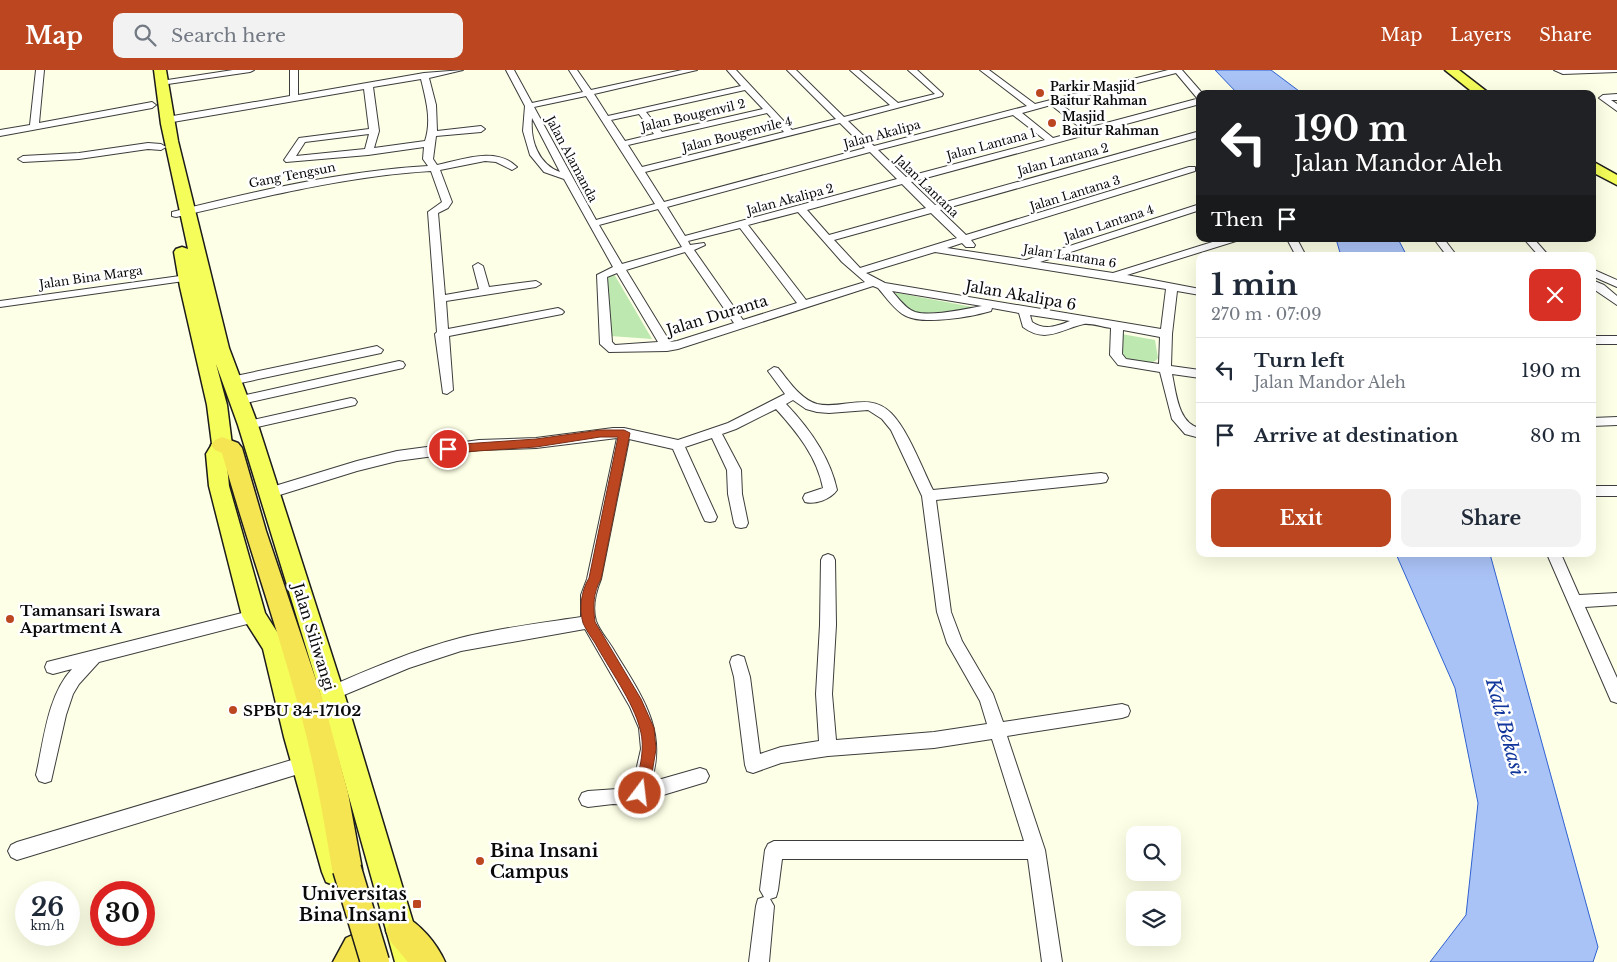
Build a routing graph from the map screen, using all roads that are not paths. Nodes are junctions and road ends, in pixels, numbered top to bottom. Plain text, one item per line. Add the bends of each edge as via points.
1 (40, 70) edge
2 (151, 70) edge
3 (250, 70) edge
4 (294, 70) edge
5 (459, 70) edge
6 (510, 70) edge
7 (585, 70) edge
8 (693, 70) edge
9 (730, 70) edge
10 (791, 70) edge
11 (854, 70) edge
12 (912, 70) edge
13 (984, 70) edge
14 (1178, 70) edge
15 (1451, 70) edge
16 (1558, 70) edge
17 (1617, 70) edge
18 (574, 71) edge
19 (424, 75) junction
20 (161, 76) edge
21 (368, 85) junction
22 (746, 87) junction
23 (1478, 90) edge
24 (1196, 91) edge
25 (590, 92) junction
26 (1617, 97) edge
27 (294, 98) junction
28 (1052, 102) junction
29 (1196, 102) edge
30 (152, 105) junction
31 (529, 106) junction
32 (1033, 107) junction
33 (896, 108) junction
34 (1617, 108) edge
35 (769, 110) junction
36 (640, 111) junction
37 (1015, 112) junction
38 (606, 119) junction
39 (167, 120) junction
40 (842, 121) junction
41 (34, 126) junction
42 (375, 130) junction
43 (481, 130) dead end
44 (1089, 130) junction
45 (0, 133) edge
46 (791, 134) junction
47 (659, 135) junction
48 (1196, 135) edge
49 (430, 139) junction
50 (1051, 140) junction
51 (623, 144) junction
52 (161, 147) junction
53 (871, 149) junction
54 (368, 152) junction
55 (23, 159) dead end
56 (376, 163) junction
57 (512, 167) dead end
58 (1596, 167) edge
59 (435, 168) junction
60 (1192, 170) dead end
61 (639, 171) junction
62 (1614, 176) edge
63 (568, 177) junction
64 (904, 180) junction
65 (662, 206) junction
66 (932, 208) junction
67 (1196, 208) edge
68 (800, 209) junction
69 (182, 213) junction
70 (593, 224) junction
71 (744, 228) junction
72 (827, 239) junction
73 (965, 240) junction
74 (1223, 242) edge
75 (1441, 242) edge
76 (1532, 242) edge
77 (686, 244) junction
78 (934, 249) junction
79 (1449, 252) edge
80 (1540, 252) edge
81 (1056, 253) junction
82 (982, 256) junction
83 (1025, 263) junction
84 (478, 266) dead end
85 (620, 268) junction
86 (1060, 268) junction
87 (1138, 269) junction
88 (858, 272) junction
89 (1596, 274) edge
90 (194, 276) junction
91 (1114, 276) junction
92 (601, 278) joint
93 (886, 278) junction
94 (1145, 282) junction
95 (536, 284) dead end
96 (1596, 284) edge
97 (1617, 284) edge
98 (1172, 286) junction
99 (485, 291) junction
100 (1196, 291) edge
101 (438, 300) junction
102 (1617, 302) edge
103 (0, 304) edge
104 (803, 304) junction
105 (1000, 307) junction
106 (558, 312) dead end
107 (740, 324) junction
108 (1117, 327) junction
109 (441, 334) junction
110 (1166, 334) junction
111 (1596, 340) edge
112 (1617, 340) edge
113 (667, 347) junction
114 (377, 350) dead end
115 (399, 365) dead end
116 (1165, 369) junction
117 (774, 371) dead end
118 (1196, 373) edge
119 (231, 381) junction
120 (447, 390) dead end
121 (793, 395) junction
122 (237, 401) junction
123 (351, 402) dead end
124 (778, 403) junction
125 (1617, 421) edge
126 (1596, 422) edge
127 (248, 425) junction
128 (1195, 432) edge
129 (624, 433) junction
130 (715, 433) junction
131 (222, 445) junction
132 (678, 445) junction
133 (1102, 478) dead end
134 (1596, 491) edge
135 (1617, 491) edge
136 (270, 493) junction
137 (929, 496) junction
138 (810, 498) dead end
139 (710, 516) dead end
140 (741, 522) dead end
141 (1555, 557) edge
142 (828, 560) dead end
143 (1617, 599) edge
144 (1574, 601) junction
145 (254, 616) junction
146 (589, 622) junction
147 (94, 657) junction
148 (738, 662) dead end
149 (53, 667) dead end
150 (332, 693) junction
151 (1617, 696) edge
152 (1122, 711) dead end
153 (996, 731) junction
154 (828, 748) junction
155 (305, 764) junction
156 (45, 775) dead end
157 (700, 776) dead end
158 (640, 793) junction
159 (588, 799) dead end
160 (1036, 850) junction
161 (17, 851) dead end
162 (400, 925) junction
163 (358, 954) edge
164 (410, 962) edge
165 (429, 962) edge
166 (759, 962) edge
167 (1052, 962) edge

1 - 41 street
2 - 30 main road via 149,91
3 - 20 street
4 - 27 street
5 - 19 street
6 - 31 street, Jalan Alamanda
7 - 18 street
8 - 25 street
9 - 22 street
10 - 40 street, Jalan Lantana
11 - 33 street
12 - 33 street, Jalan Bougenvile 4 via 939,94 935,98
13 - 32 street
14 - 24 street
14 - 28 street, Jalan Akalipa
15 - 23 main road
16 - 17 street
18 - 25 street
19 - 21 street
19 - 49 street via 432,104
20 - 39 main road
21 - 27 street
21 - 42 street
22 - 35 street
22 - 36 street
25 - 31 street
25 - 38 street
26 - 34 street via 1603,98
27 - 39 street
28 - 32 street, Jalan Akalipa
28 - 44 street
29 - 44 street, Jalan Lantana 1
30 - 41 street
30 - 52 main road
31 - 63 street, Jalan Alamanda
31 - 63 street via 526,117 528,141 546,169
32 - 37 street, Jalan Akalipa
33 - 40 street, Jalan Bougenvile 4
35 - 46 street
35 - 47 street, Jalan Bougenvil 2
36 - 38 street
36 - 47 street
37 - 50 street
37 - 53 street, Jalan Akalipa
38 - 51 street
39 - 69 main road
40 - 46 street, Jalan Bougenvile 4
40 - 53 street, Jalan Lantana
41 - 45 street
42 - 54 street
42 - 54 street via 302,140 289,160
43 - 49 street
44 - 50 street, Jalan Lantana 1
46 - 61 street, Jalan Bougenvile 4
47 - 51 street, Jalan Bougenvil 2
48 - 66 street, Jalan Lantana 2
49 - 56 street
49 - 59 street via 428,159
50 - 64 street, Jalan Lantana 1
51 - 61 street
52 - 55 street
52 - 69 main road
53 - 64 street, Jalan Lantana
53 - 65 street, Jalan Akalipa
54 - 56 street
56 - 59 street, Gang Tengsun via 402,170
56 - 69 street, Gang Tengsun
57 - 59 street, Gang Tengsun via 489,157
58 - 62 main road
59 - 101 street via 447,202 433,212
60 - 73 street, Jalan Lantana 3
61 - 65 street
63 - 70 street, Jalan Alamanda
64 - 66 street, Jalan Lantana
64 - 68 street, Jalan Akalipa 2
65 - 70 street, Jalan Akalipa
65 - 77 street
66 - 72 street, Jalan Lantana 2
66 - 73 street, Jalan Lantana
67 - 81 street, Jalan Lantana 4
68 - 71 street, Jalan Akalipa 2
68 - 72 street
69 - 90 main road
70 - 85 street
71 - 77 street, Jalan Akalipa 2
71 - 104 street
72 - 88 street
73 - 78 street, Jalan Lantana 3
73 - 82 street, Jalan Lantana
74 - 87 street
75 - 79 street
76 - 80 street
77 - 85 street, Jalan Akalipa 2
77 - 107 street
78 - 82 street, Jalan Lantana 6
78 - 93 street, Jalan Lantana 3
81 - 83 street, Jalan Lantana 4
81 - 86 street
82 - 83 street, Jalan Lantana 6
83 - 86 street, Jalan Lantana 6
84 - 99 street
85 - 92 street
85 - 113 street
86 - 91 street, Jalan Lantana 6
87 - 91 street
87 - 94 street
88 - 93 street
88 - 93 street
89 - 97 street
90 - 103 street, Jalan Bina Marga
90 - 119 main road, Jalan Siliwangi
90 - 131 main road
91 - 94 street, Jalan Lantana 6
92 - 113 street, Jalan Duranta via 608,347
93 - 104 street, Jalan Duranta
93 - 105 street, Jalan Akalipa 6
93 - 105 street via 908,313 914,315
94 - 98 street, Jalan Lantana 6
95 - 99 street
96 - 102 street
98 - 100 street, Jalan Lantana 6
98 - 110 street
99 - 101 street
101 - 109 street
104 - 107 street, Jalan Duranta
105 - 108 street, Jalan Akalipa 6 via 1024,311 1027,324 1034,329 1059,329 1081,321
106 - 109 street
107 - 113 street, Jalan Duranta
108 - 110 street, Jalan Akalipa 6
108 - 116 street via 1116,355 1122,362
109 - 120 street
110 - 116 street
111 - 112 street
114 - 119 street
115 - 122 street
116 - 118 street
116 - 128 street via 1176,416
117 - 121 street
119 - 122 main road, Jalan Siliwangi
121 - 124 street
121 - 137 street via 817,408 871,405 891,420
122 - 127 main road, Jalan Siliwangi
123 - 127 street
124 - 130 street
124 - 138 street via 810,442 830,482 830,490
125 - 126 street
127 - 136 main road, Jalan Siliwangi
129 - 132 street
129 - 136 street via 536,443 479,445 406,455 357,466
129 - 146 street via 594,579 589,589
130 - 132 street
130 - 140 street via 734,470
131 - 145 main road via 216,454 219,486
131 - 163 highway, bridge via 231,448 297,656 334,793
132 - 139 street
133 - 137 street
134 - 135 street
136 - 150 main road, Jalan Siliwangi
137 - 153 street via 944,612 955,643 986,699
141 - 144 street
142 - 154 street via 824,694
143 - 144 street
144 - 151 street
145 - 147 street
145 - 155 main road via 274,646
146 - 150 street via 479,640 442,650
146 - 158 street via 647,728 649,749
147 - 149 street
147 - 156 street via 72,679 63,695
148 - 154 street via 753,765 781,755
150 - 162 main road, Jalan Siliwangi
152 - 153 street
153 - 154 street via 934,740
153 - 160 street
155 - 161 street
155 - 163 main road
157 - 158 street
158 - 159 street via 630,797
160 - 166 street via 774,850
160 - 167 street
162 - 163 main road via 379,938 362,942
162 - 164 main road, Jalan Siliwangi
162 - 165 highway

